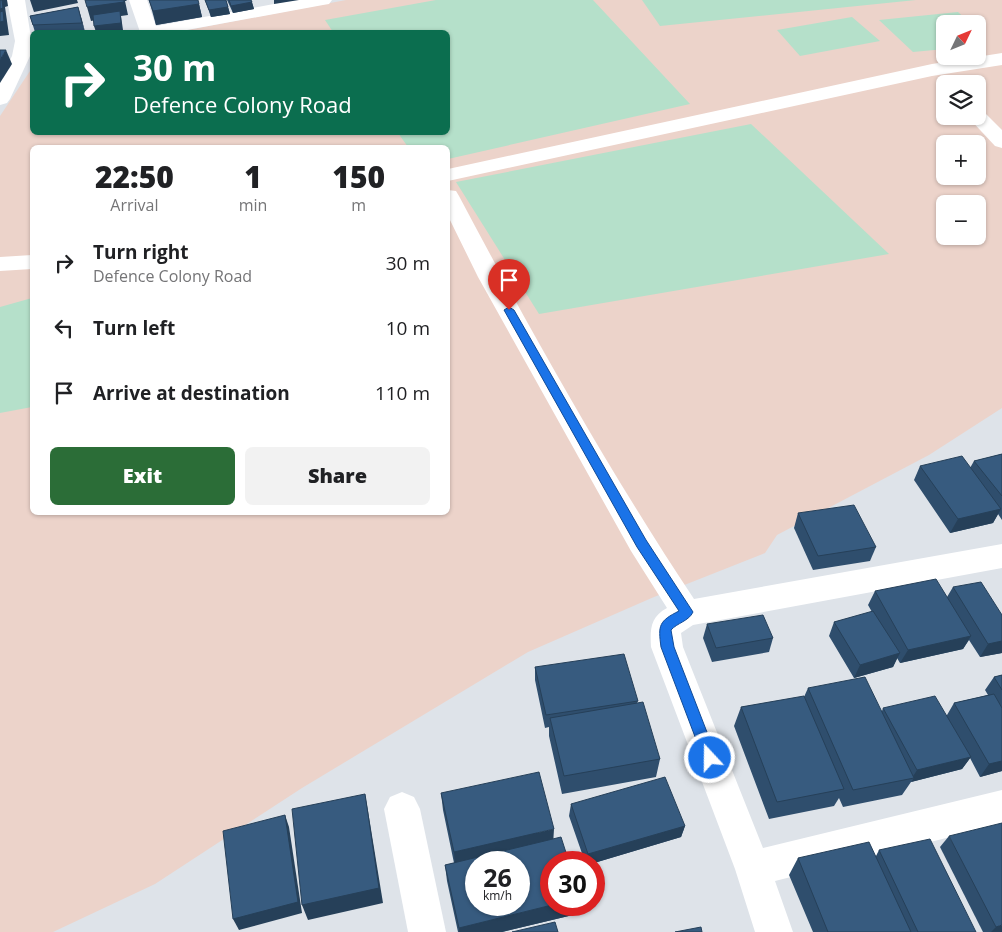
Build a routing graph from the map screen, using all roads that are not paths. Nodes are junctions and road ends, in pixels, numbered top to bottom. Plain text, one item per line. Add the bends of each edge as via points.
1 (16, 0) edge
2 (138, 0) edge
3 (323, 0) edge
4 (263, 5) edge
5 (149, 30) edge
6 (158, 30) edge
7 (27, 55) edge
8 (0, 56) edge
9 (1002, 59) edge
10 (946, 75) edge
11 (936, 78) edge
12 (0, 99) edge
13 (986, 125) edge
14 (1002, 142) edge
15 (450, 175) edge
16 (450, 200) edge
17 (30, 262) edge
18 (0, 264) edge
19 (1002, 556) edge
20 (687, 612) junction
21 (1002, 807) edge
22 (402, 809) dead end
23 (753, 869) junction
24 (427, 932) edge
25 (774, 932) edge

1 - 7 street
2 - 5 street
3 - 4 street
4 - 6 street
7 - 8 street
7 - 12 street
9 - 10 street
11 - 15 street
13 - 14 street
16 - 20 street via 490,277 642,543
17 - 18 street
19 - 20 street
20 - 23 street via 665,629 667,647
21 - 23 street
22 - 24 street
23 - 25 street

